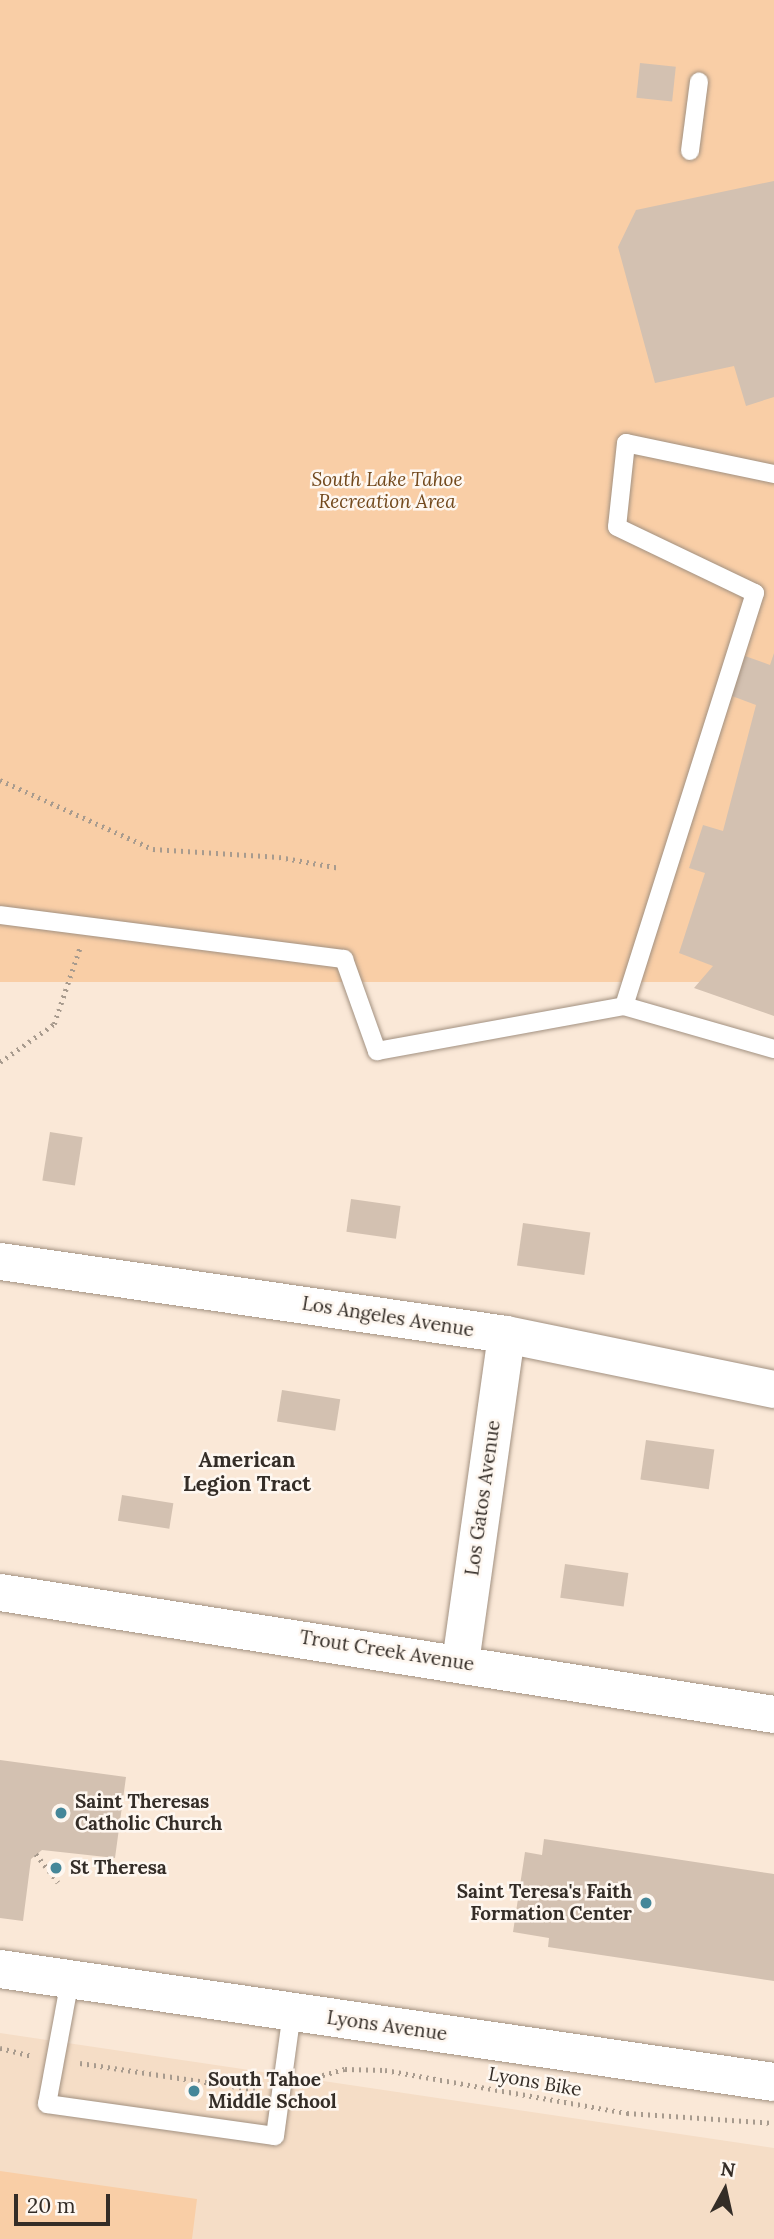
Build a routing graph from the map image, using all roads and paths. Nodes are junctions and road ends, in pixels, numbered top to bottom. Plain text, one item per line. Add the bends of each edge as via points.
1 (699, 82) dead end
2 (690, 150) dead end
3 (774, 474) edge
4 (0, 780) edge
5 (340, 868) dead end
6 (0, 915) edge
7 (86, 926) junction
8 (624, 1006) junction
9 (774, 1049) edge
10 (0, 1062) edge
11 (0, 1261) edge
12 (506, 1334) junction
13 (774, 1389) edge
14 (0, 1591) edge
15 (460, 1662) junction
16 (774, 1714) edge
17 (36, 1854) dead end
18 (58, 1882) dead end
19 (0, 1969) edge
20 (70, 1980) junction
21 (292, 2012) junction
22 (0, 2048) edge
23 (35, 2057) dead end
24 (72, 2062) dead end
25 (307, 2080) dead end
26 (774, 2082) edge
27 (263, 2090) dead end
28 (774, 2123) edge

1 - 2 lane
3 - 8 lane via 626,443 617,527 755,593
4 - 5 path via 153,849 279,857
6 - 7 lane
7 - 8 lane via 344,959 377,1051
7 - 10 path via 54,1024
8 - 9 lane
11 - 12 street, Los Angeles Avenue
12 - 13 street, Los Angeles Avenue
12 - 15 street, Los Gatos Avenue
14 - 15 street, Trout Creek Avenue
15 - 16 street, Trout Creek Avenue
17 - 18 path
19 - 20 street, Lyons Avenue
20 - 21 street, Lyons Avenue
20 - 21 lane via 47,2104 275,2136
21 - 26 street, Lyons Avenue
22 - 23 path
24 - 27 path
25 - 28 path, Lyons Bike via 345,2069 386,2070 627,2113

